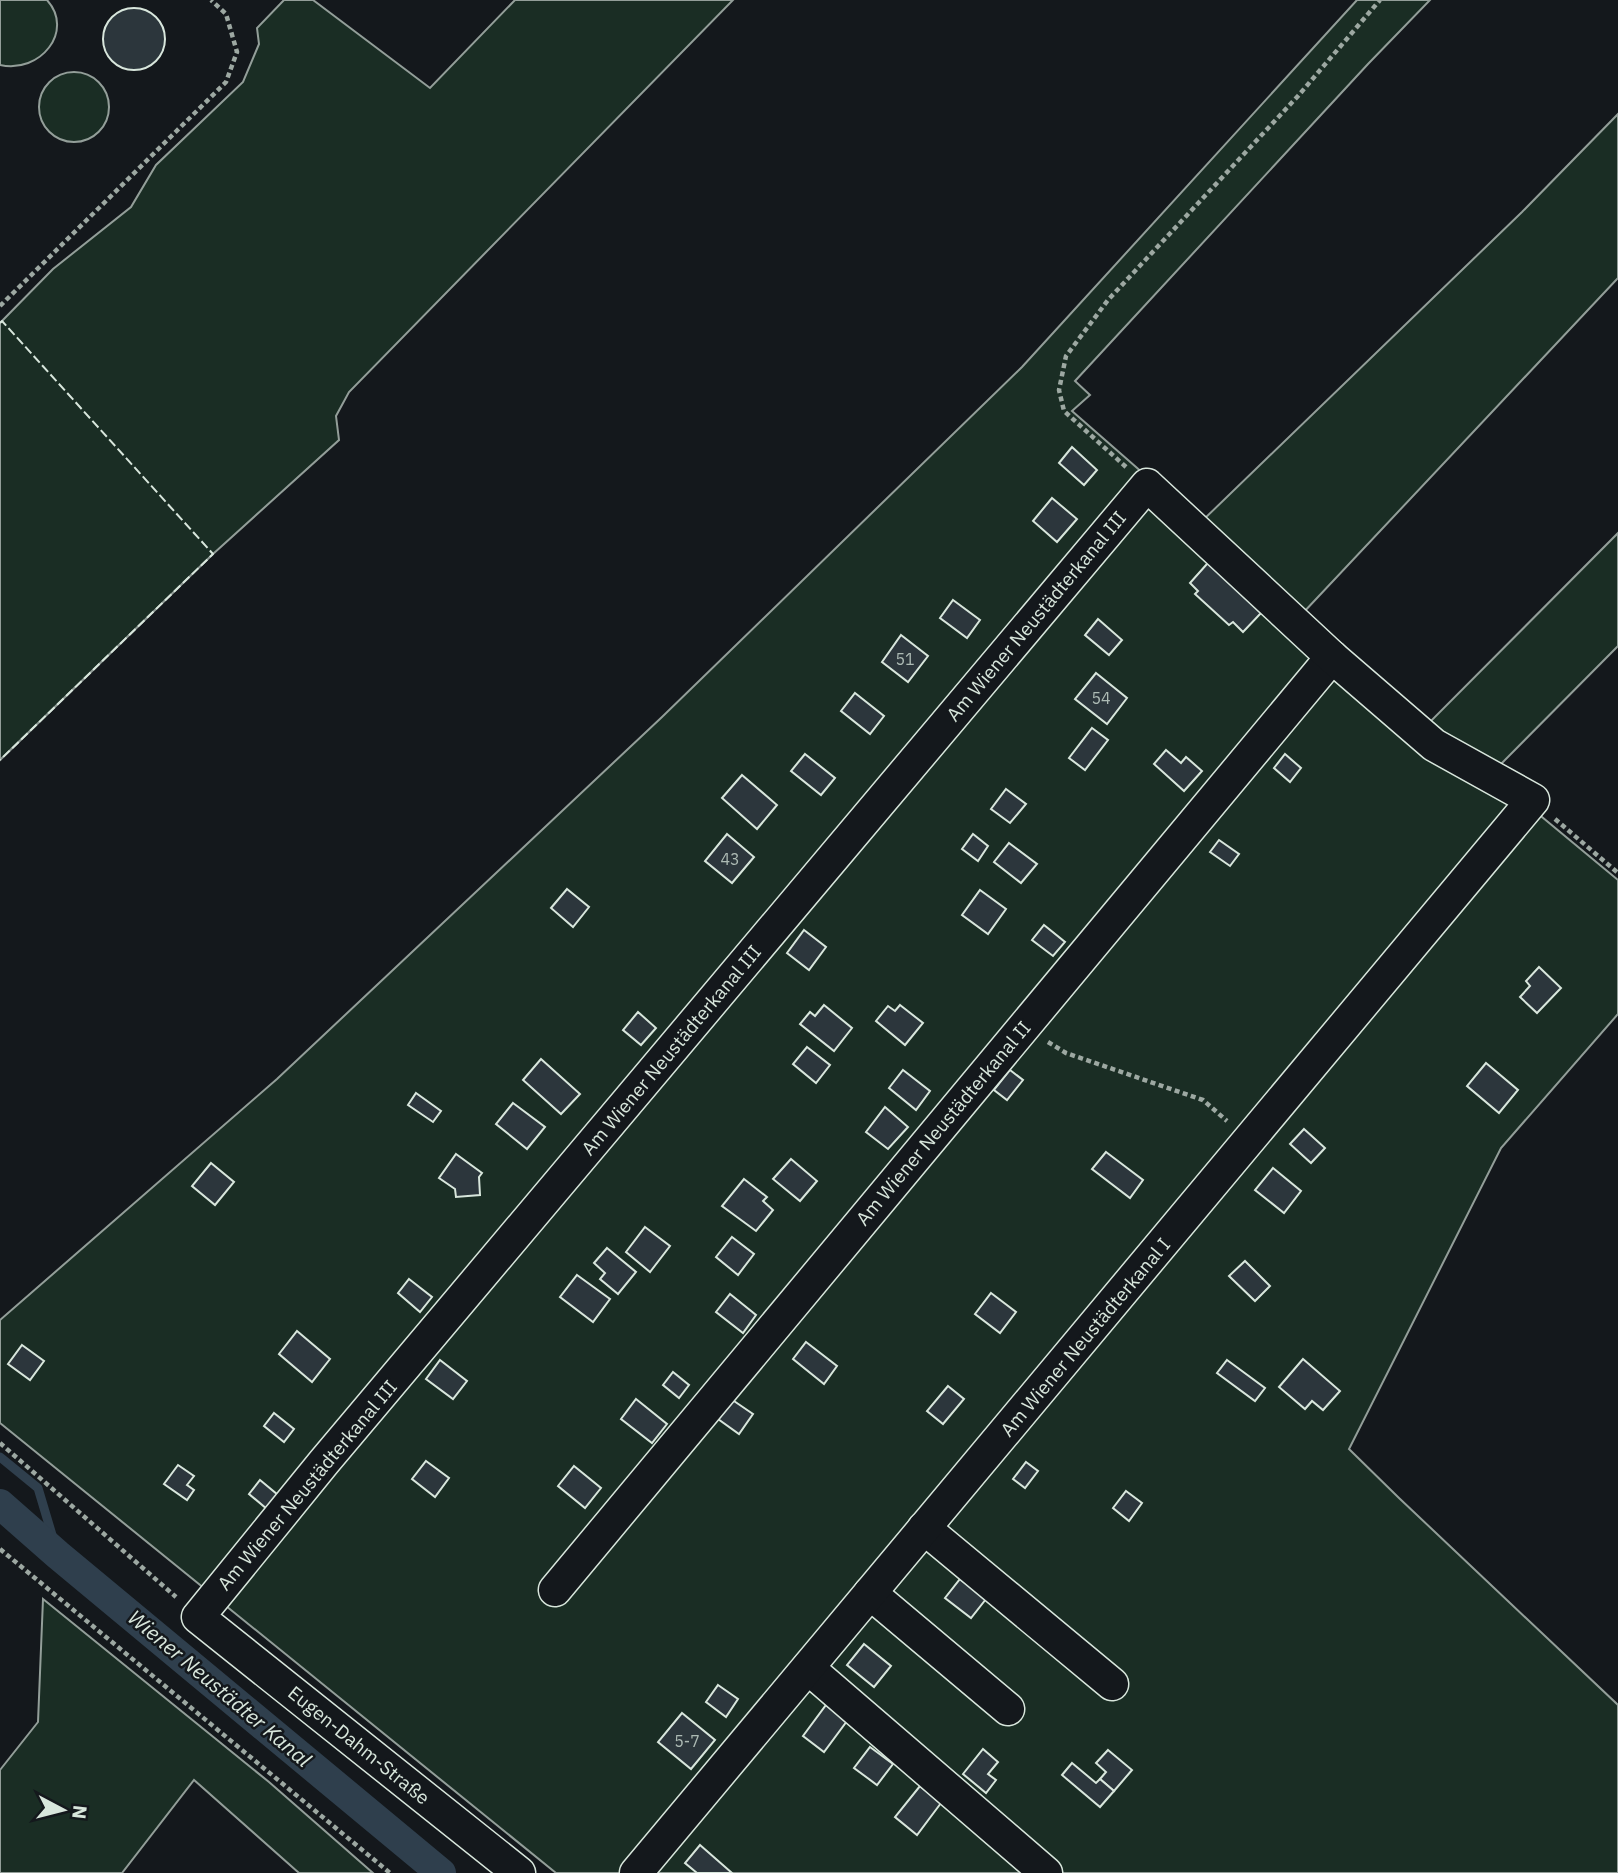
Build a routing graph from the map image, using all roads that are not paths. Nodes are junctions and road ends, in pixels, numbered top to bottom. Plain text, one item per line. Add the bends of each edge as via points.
1 (1332, 657) junction
2 (924, 1528) junction
3 (555, 1590) dead end
4 (870, 1593) junction
5 (198, 1617) joint
6 (808, 1668) junction
7 (1112, 1684) dead end
8 (1008, 1709) dead end
9 (519, 1873) edge
10 (636, 1873) edge
11 (1046, 1873) edge

1 - 2 street, Am Wiener Neustädterkanal I via 1434,746 1533,800
1 - 3 street, Am Wiener Neustädterkanal II
1 - 5 street, Am Wiener Neustädterkanal III via 1147,485
2 - 4 street, Am Wiener Neustädterkanal I
2 - 7 street
4 - 6 street, Am Wiener Neustädterkanal I
4 - 8 street
5 - 9 street, Eugen-Dahm-Straße
6 - 10 street, Am Wiener Neustädterkanal I
6 - 11 street

